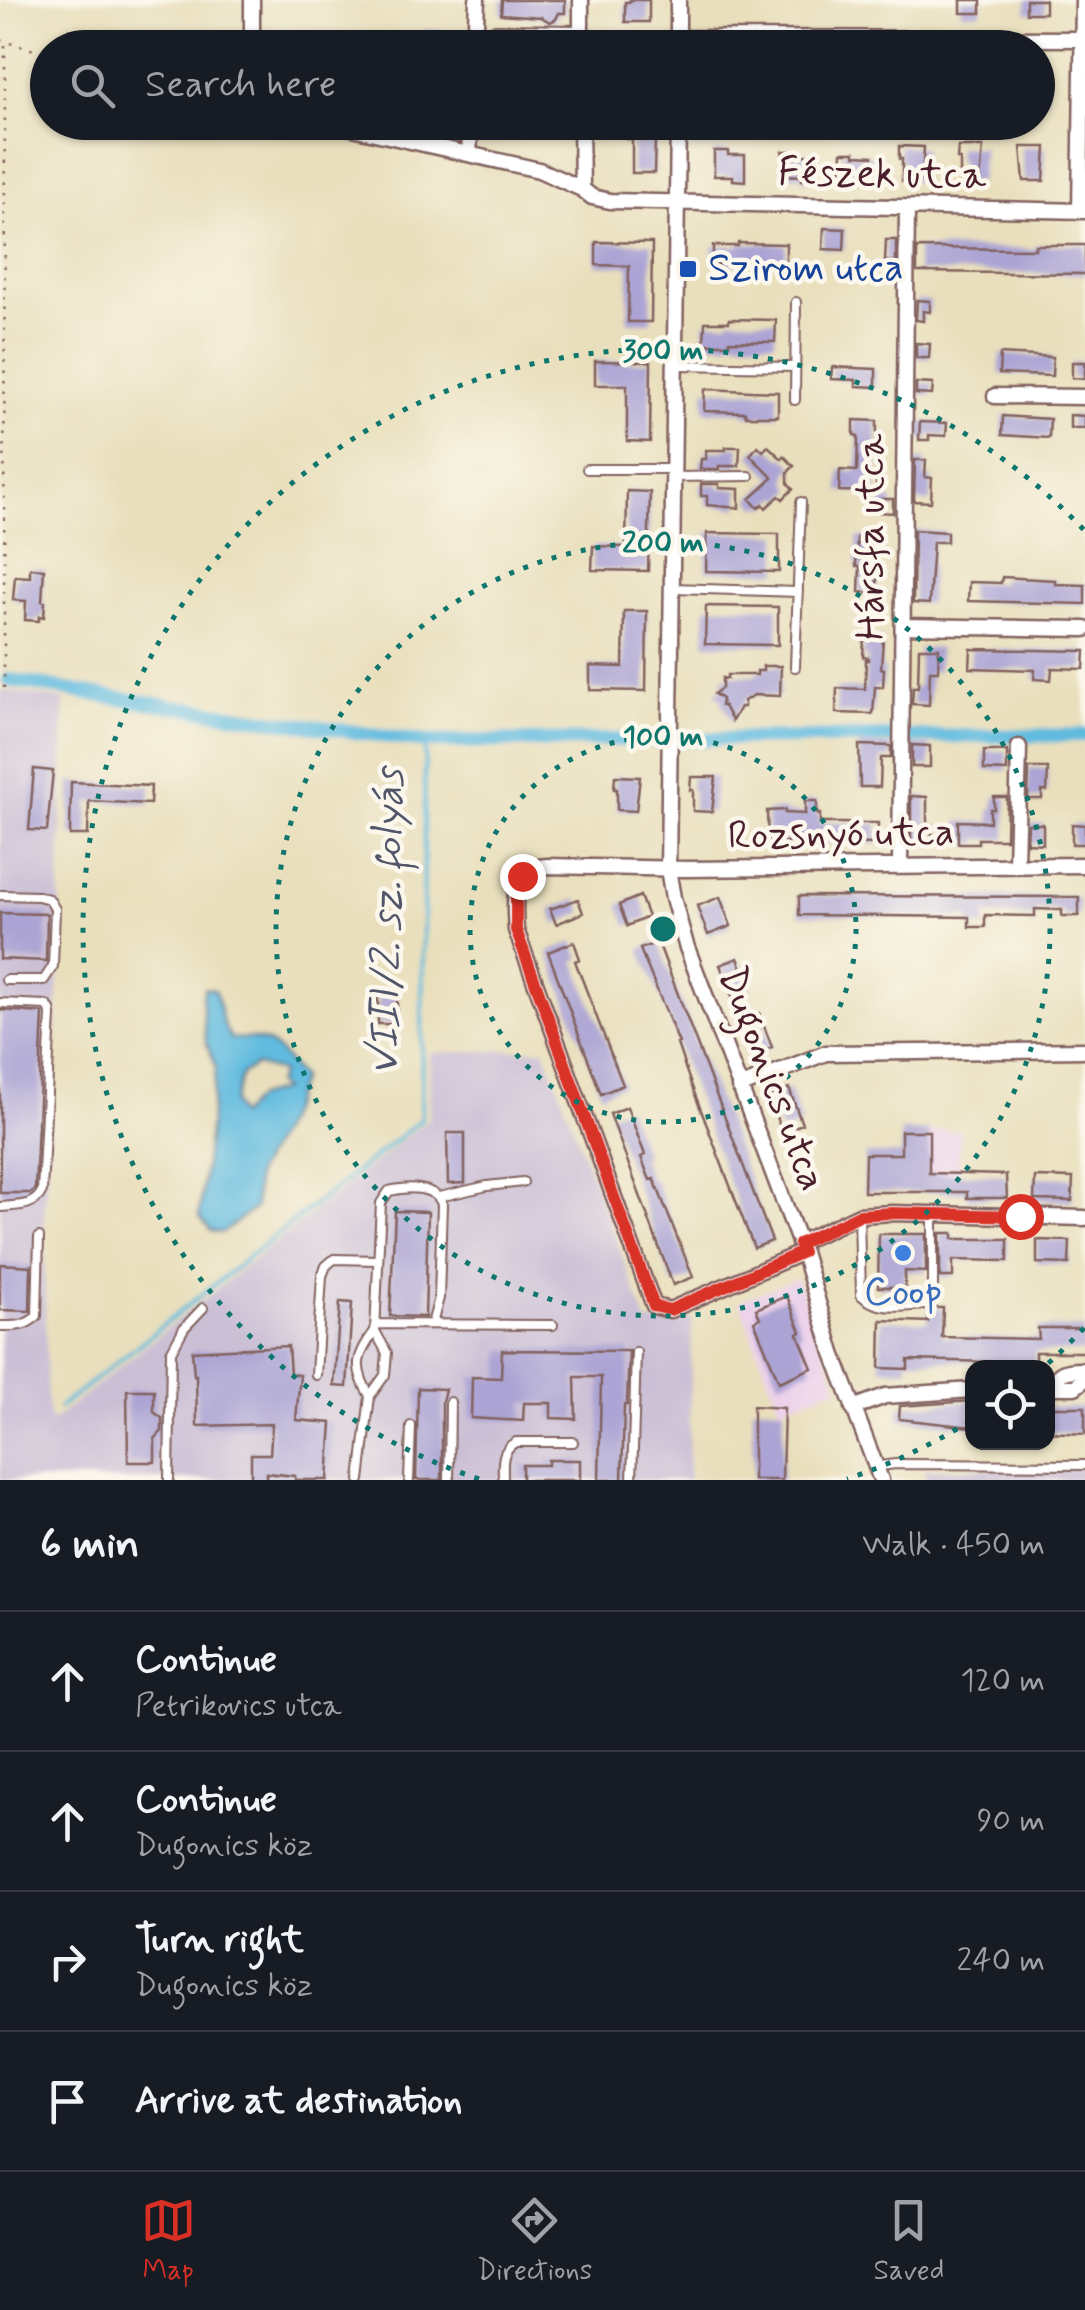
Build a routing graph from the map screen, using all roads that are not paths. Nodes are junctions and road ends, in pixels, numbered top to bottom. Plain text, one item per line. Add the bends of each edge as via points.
1 (252, 0) edge
2 (477, 0) edge
3 (581, 0) edge
4 (678, 0) edge
5 (1083, 0) edge
6 (495, 29) dead end
7 (252, 30) edge
8 (475, 30) edge
9 (506, 30) edge
10 (581, 30) edge
11 (678, 30) edge
12 (1055, 40) edge
13 (1082, 40) junction
14 (406, 140) edge
15 (470, 140) edge
16 (578, 140) edge
17 (678, 140) edge
18 (469, 154) junction
19 (1083, 174) edge
20 (582, 189) junction
21 (678, 202) junction
22 (907, 208) junction
23 (1082, 212) edge
24 (796, 302) dead end
25 (676, 366) junction
26 (795, 366) junction
27 (995, 396) dead end
28 (1085, 397) edge
29 (795, 400) dead end
30 (587, 469) dead end
31 (674, 473) junction
32 (749, 476) dead end
33 (801, 502) dead end
34 (672, 588) junction
35 (798, 592) junction
36 (904, 626) junction
37 (1085, 629) edge
38 (795, 667) dead end
39 (1020, 748) dead end
40 (1016, 865) junction
41 (1085, 865) edge
42 (900, 866) junction
43 (668, 869) junction
44 (0, 895) edge
45 (6, 980) dead end
46 (0, 1004) edge
47 (1085, 1050) edge
48 (739, 1087) junction
49 (524, 1182) dead end
50 (440, 1197) junction
51 (0, 1207) edge
52 (932, 1214) junction
53 (859, 1215) junction
54 (1085, 1218) edge
55 (39, 1236) dead end
56 (801, 1248) junction
57 (378, 1260) junction
58 (204, 1308) dead end
59 (432, 1324) junction
60 (553, 1325) dead end
61 (0, 1326) edge
62 (375, 1327) junction
63 (636, 1352) dead end
64 (316, 1375) dead end
65 (1055, 1387) edge
66 (1075, 1387) dead end
67 (965, 1390) edge
68 (370, 1396) junction
69 (450, 1402) dead end
70 (853, 1408) junction
71 (411, 1426) dead end
72 (573, 1442) dead end
73 (1085, 1465) edge
74 (878, 1474) edge
75 (169, 1480) edge
76 (360, 1480) edge
77 (409, 1480) edge
78 (449, 1480) edge
79 (503, 1480) edge
80 (632, 1480) edge

1 - 7 street
2 - 8 street
3 - 10 street
4 - 11 street
5 - 13 street
6 - 9 lane
12 - 13 street
13 - 19 street
14 - 18 street
15 - 18 street
16 - 20 street
17 - 21 street, Dugonics utca
18 - 20 street via 539,170
19 - 23 street
20 - 21 street via 598,200
21 - 22 street, Fészek utca
21 - 25 street, Dugonics utca
22 - 23 street, Fészek utca
22 - 36 street, Hársfa utca
24 - 26 lane
25 - 26 lane
25 - 31 street, Dugonics utca
26 - 29 lane
27 - 28 street
30 - 31 lane
31 - 32 lane
31 - 34 street, Dugonics utca
33 - 35 lane
34 - 35 lane
34 - 43 street, Dugonics utca
35 - 38 lane
36 - 37 street
36 - 42 street, Hársfa utca
39 - 40 street
40 - 41 street, Rozsnyó utca
40 - 42 street, Rozsnyó utca
42 - 43 street, Rozsnyó utca
43 - 48 street, Dugonics utca via 686,945
43 - 56 street, Rozsnyó utca via 528,870 518,884 515,916 525,960 654,1306 670,1310
44 - 45 lane via 38,896 55,909 50,974 44,980
46 - 51 lane via 46,1005 51,1014 42,1191 32,1204
47 - 48 street via 826,1053
48 - 56 street, Dugonics utca
49 - 50 lane
50 - 57 lane via 428,1190 389,1191 381,1203
50 - 59 lane via 439,1298
52 - 53 street
52 - 53 lane via 932,1291 926,1305 880,1306 861,1295
52 - 54 street
53 - 56 street
55 - 61 lane via 38,1316 30,1324
56 - 70 street, Dugonics utca
57 - 62 lane
57 - 64 lane via 334,1259 326,1266
58 - 75 lane via 171,1352
59 - 60 lane
59 - 62 lane
62 - 68 lane via 360,1351 359,1378
62 - 68 lane via 387,1353 386,1375
63 - 80 lane
65 - 66 street
67 - 70 street via 886,1396
68 - 76 lane
69 - 78 lane
70 - 74 street, Dugonics utca
71 - 77 lane
72 - 79 lane via 516,1442 503,1456
73 - 74 lane via 895,1464

